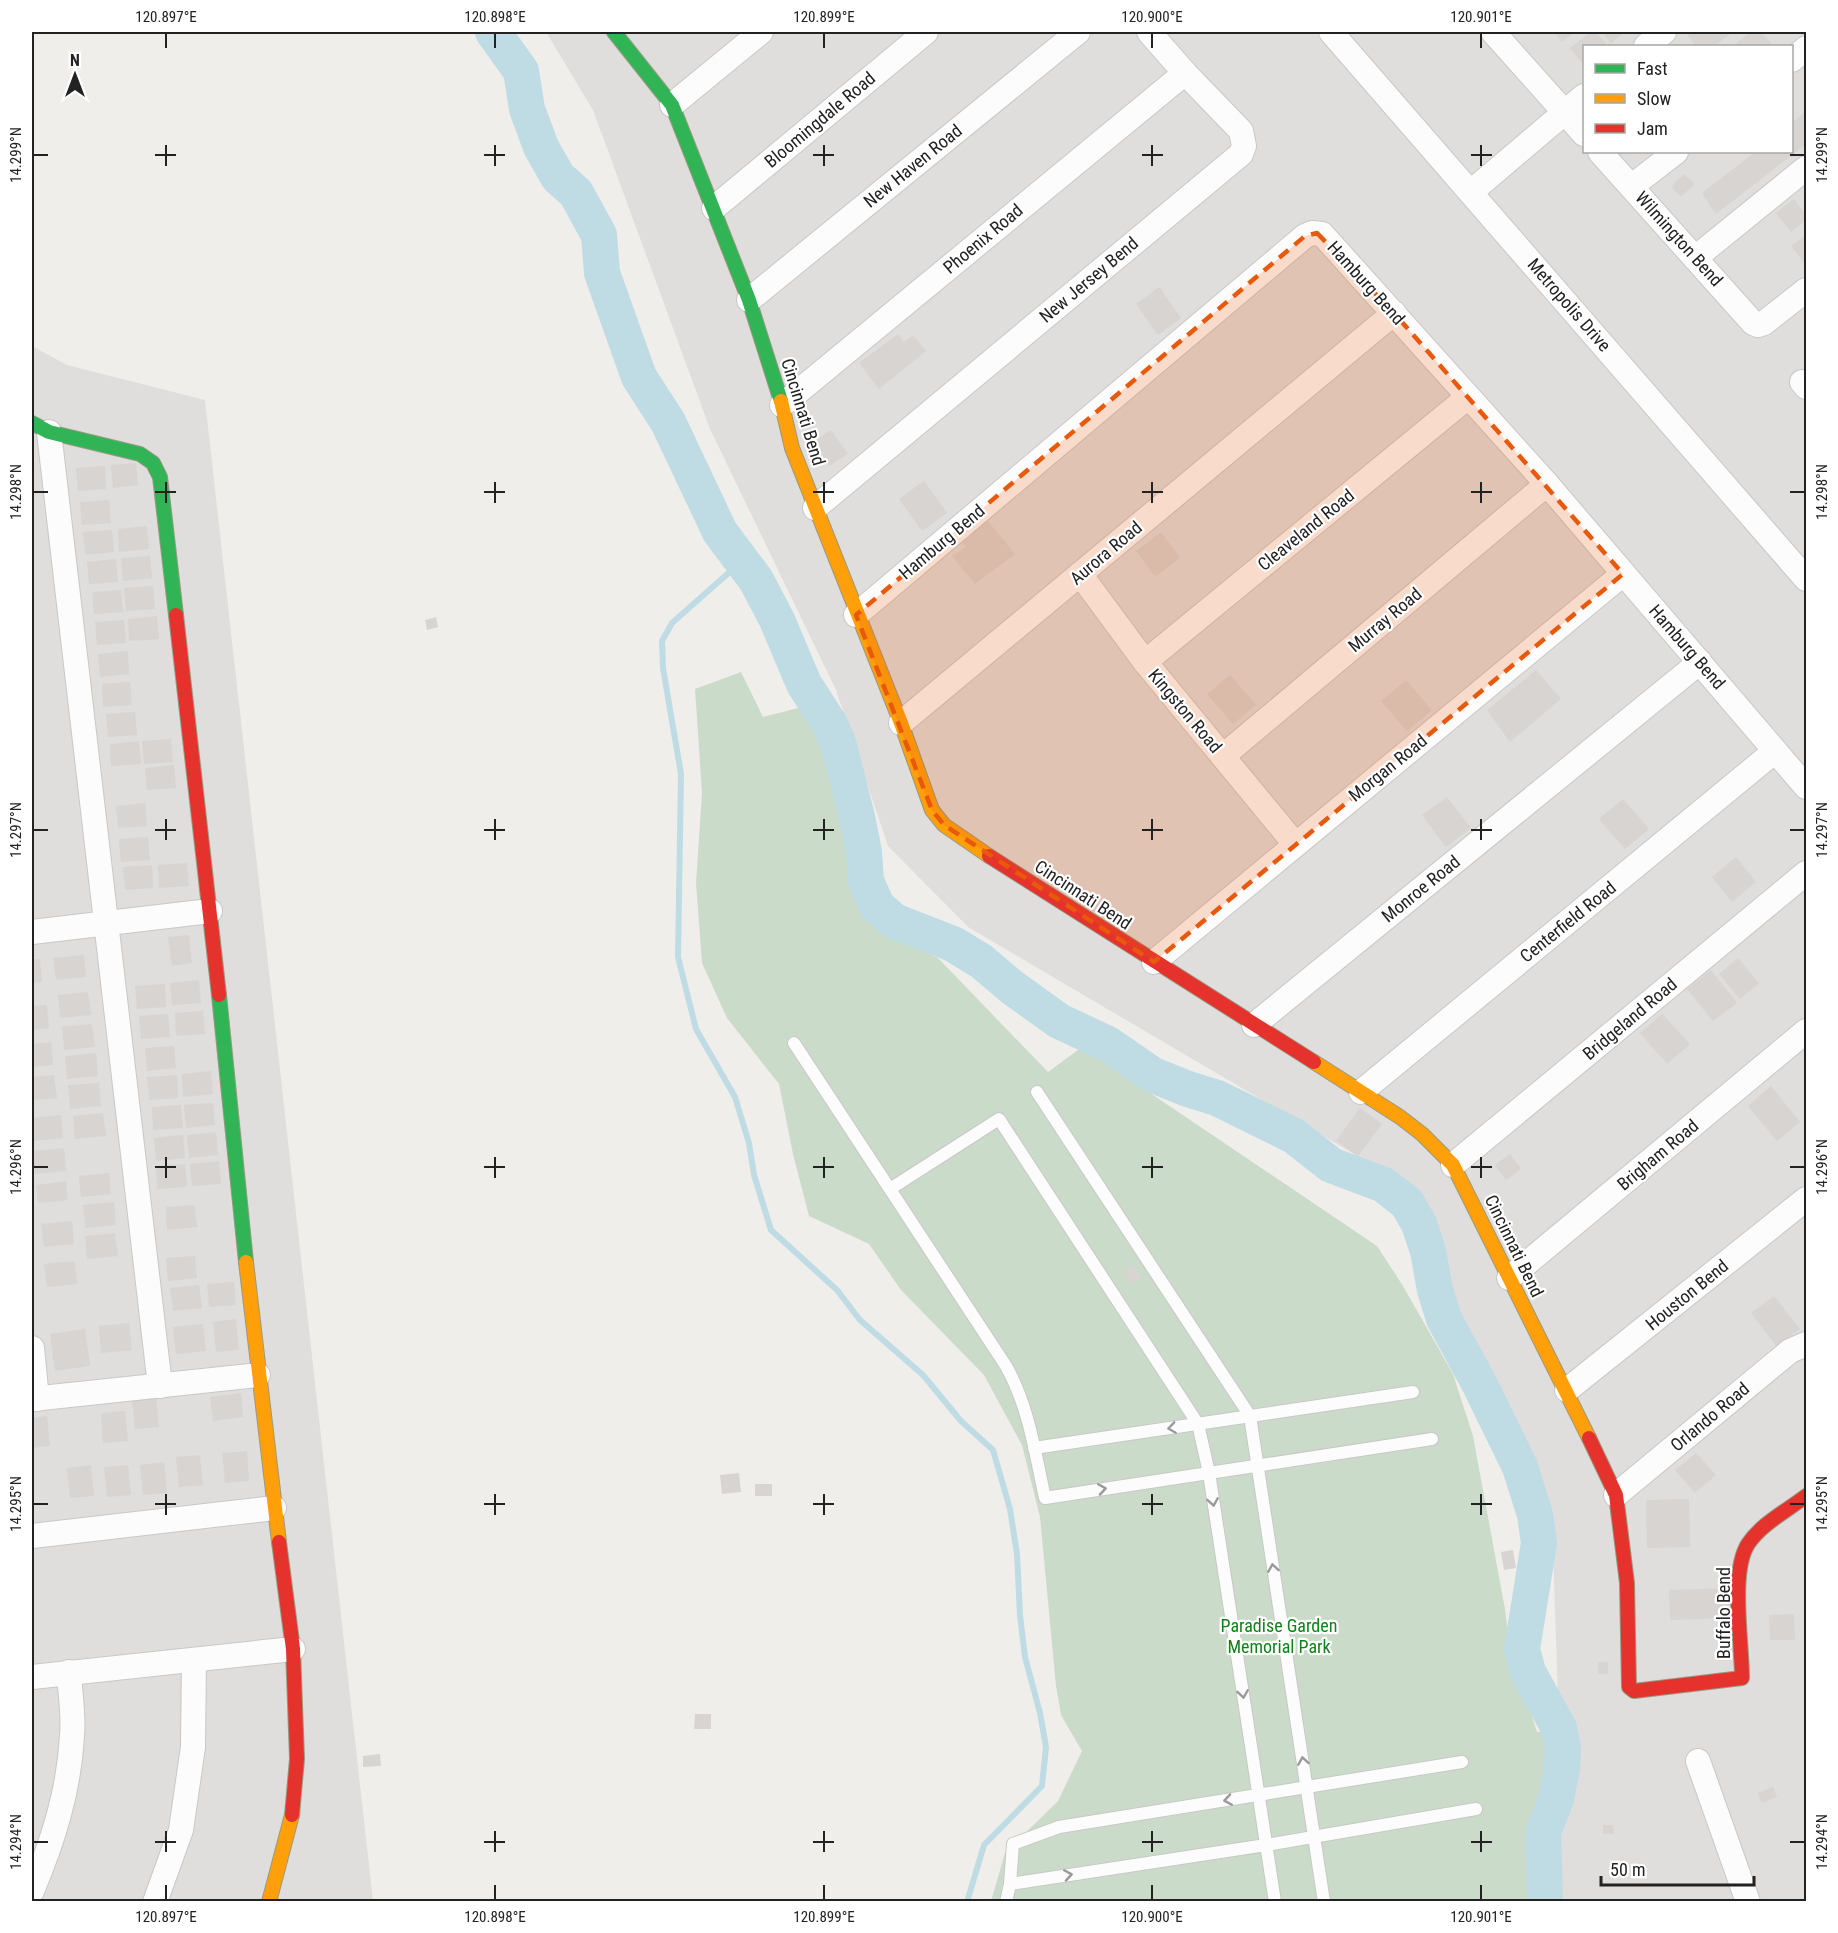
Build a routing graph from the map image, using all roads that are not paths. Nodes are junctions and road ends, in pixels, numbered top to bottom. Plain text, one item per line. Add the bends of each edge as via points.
1 (614, 32) edge
2 (761, 32) edge
3 (926, 32) edge
4 (1078, 32) edge
5 (1149, 32) edge
6 (1331, 32) edge
7 (1664, 32) edge
8 (1500, 34) edge
9 (1647, 45) edge
10 (1806, 48) edge
11 (1793, 58) edge
12 (1185, 73) junction
13 (1583, 97) edge
14 (672, 105) junction
15 (1565, 112) junction
16 (1583, 133) edge
17 (1601, 153) edge
18 (1675, 153) edge
19 (1806, 168) edge
20 (1632, 186) junction
21 (1471, 192) junction
22 (714, 208) junction
23 (1695, 258) junction
24 (1806, 290) edge
25 (749, 300) junction
26 (1394, 313) junction
27 (1468, 397) junction
28 (782, 405) junction
29 (40, 427) edge
30 (1547, 484) junction
31 (815, 508) junction
32 (1080, 574) junction
33 (1623, 574) junction
34 (1806, 579) edge
35 (856, 615) junction
36 (1145, 662) junction
37 (1700, 662) junction
38 (900, 723) junction
39 (1776, 751) junction
40 (1223, 756) junction
41 (1806, 788) edge
42 (1295, 844) junction
43 (1806, 873) edge
44 (210, 911) junction
45 (106, 923) junction
46 (32, 932) edge
47 (1154, 962) junction
48 (1254, 1025) junction
49 (1806, 1031) edge
50 (794, 1043) dead end
51 (1037, 1092) dead end
52 (1361, 1092) junction
53 (1454, 1165) junction
54 (890, 1189) junction
55 (1806, 1199) edge
56 (1509, 1278) junction
57 (1806, 1344) edge
58 (32, 1348) edge
59 (258, 1376) junction
60 (160, 1386) junction
61 (1567, 1390) junction
62 (1413, 1392) dead end
63 (34, 1399) edge
64 (1250, 1416) junction
65 (1198, 1424) junction
66 (1432, 1439) dead end
67 (1034, 1448) junction
68 (1257, 1466) junction
69 (1209, 1473) junction
70 (1616, 1495) junction
71 (1806, 1496) edge
72 (274, 1508) junction
73 (32, 1536) edge
74 (293, 1649) junction
75 (194, 1660) junction
76 (69, 1672) junction
77 (32, 1677) edge
78 (1629, 1687) joint
79 (1698, 1761) dead end
80 (1462, 1762) dead end
81 (1307, 1787) junction
82 (1258, 1795) junction
83 (1476, 1809) dead end
84 (1314, 1837) junction
85 (1266, 1845) junction
86 (1010, 1884) junction
87 (32, 1891) edge
88 (276, 1899) edge
89 (155, 1902) edge
90 (1006, 1902) edge
91 (1275, 1902) edge
92 (1324, 1902) edge
93 (1748, 1902) edge

1 - 14 street, Cincinnati Bend
2 - 14 street
3 - 22 street, Bloomingdale Road
4 - 25 street, New Haven Road
5 - 12 street, New Jersey Bend
6 - 21 street, Metropolis Drive
7 - 9 street
8 - 15 street
10 - 11 street
12 - 28 street, Phoenix Road
12 - 31 street, New Jersey Bend via 1241,131 1241,154
13 - 15 street
14 - 22 street, Cincinnati Bend
15 - 16 street
15 - 21 street
17 - 20 street, Wilmington Bend
18 - 20 street
19 - 23 street
20 - 23 street, Wilmington Bend
21 - 34 street, Metropolis Drive
22 - 25 street, Cincinnati Bend
23 - 24 street, Wilmington Bend via 1758,325
25 - 28 street, Cincinnati Bend
26 - 27 street, Hamburg Bend
26 - 32 street, Aurora Road
26 - 35 street, Hamburg Bend via 1322,234 1305,236
27 - 30 street, Hamburg Bend
27 - 36 street, Cleaveland Road
28 - 31 street, Cincinnati Bend via 792,447
29 - 44 street via 140,454 153,463 160,477
29 - 45 street
30 - 33 street, Hamburg Bend
30 - 40 street, Murray Road
31 - 35 street, Cincinnati Bend
32 - 36 street, Kingston Road
32 - 38 street, Aurora Road
33 - 37 street, Hamburg Bend
33 - 42 street, Morgan Road
35 - 38 street, Cincinnati Bend
36 - 40 street, Kingston Road
37 - 39 street, Hamburg Bend
37 - 48 street, Monroe Road
38 - 47 street, Cincinnati Bend via 932,810 944,825
39 - 41 street, Hamburg Bend
39 - 52 street, Centerfield Road
40 - 42 street, Kingston Road
42 - 47 street, Morgan Road
43 - 53 street, Bridgeland Road
44 - 45 street
44 - 59 street
45 - 46 street
45 - 60 street
47 - 48 street, Cincinnati Bend
48 - 52 street, Cincinnati Bend
49 - 56 street, Brigham Road
50 - 54 lane
51 - 64 lane
52 - 53 street, Cincinnati Bend via 1422,1134
53 - 56 street, Cincinnati Bend
54 - 65 lane via 999,1119
54 - 67 lane via 1010,1372 1026,1412
55 - 61 street, Houston Bend
56 - 61 street, Cincinnati Bend
57 - 70 street, Orlando Road via 1790,1351
58 - 63 street
59 - 60 street
59 - 72 street
60 - 63 street
61 - 70 street, Cincinnati Bend
62 - 64 lane
64 - 65 lane
64 - 68 lane
65 -> 67 lane
65 - 69 lane
66 - 68 lane
67 -> 69 lane via 1045,1498
68 - 69 lane
81 -> 68 lane
69 -> 82 lane
70 - 78 street, Cincinnati Bend via 1627,1583
71 - 78 street, Buffalo Bend via 1748,1544 1742,1558 1742,1678 1634,1690
72 - 73 street
72 - 74 street
74 - 75 street
74 - 88 street via 297,1759 294,1800
75 - 76 street
75 - 89 street via 193,1746 181,1830
76 - 77 street
76 - 87 street via 73,1735 65,1793 51,1844
79 - 93 street
80 - 81 lane
81 - 82 lane
81 - 84 lane
82 - 85 lane
82 -> 86 lane via 1059,1827 1013,1844
83 - 84 lane
84 - 85 lane
84 - 92 lane
86 -> 85 lane
85 - 91 lane
86 - 90 lane

